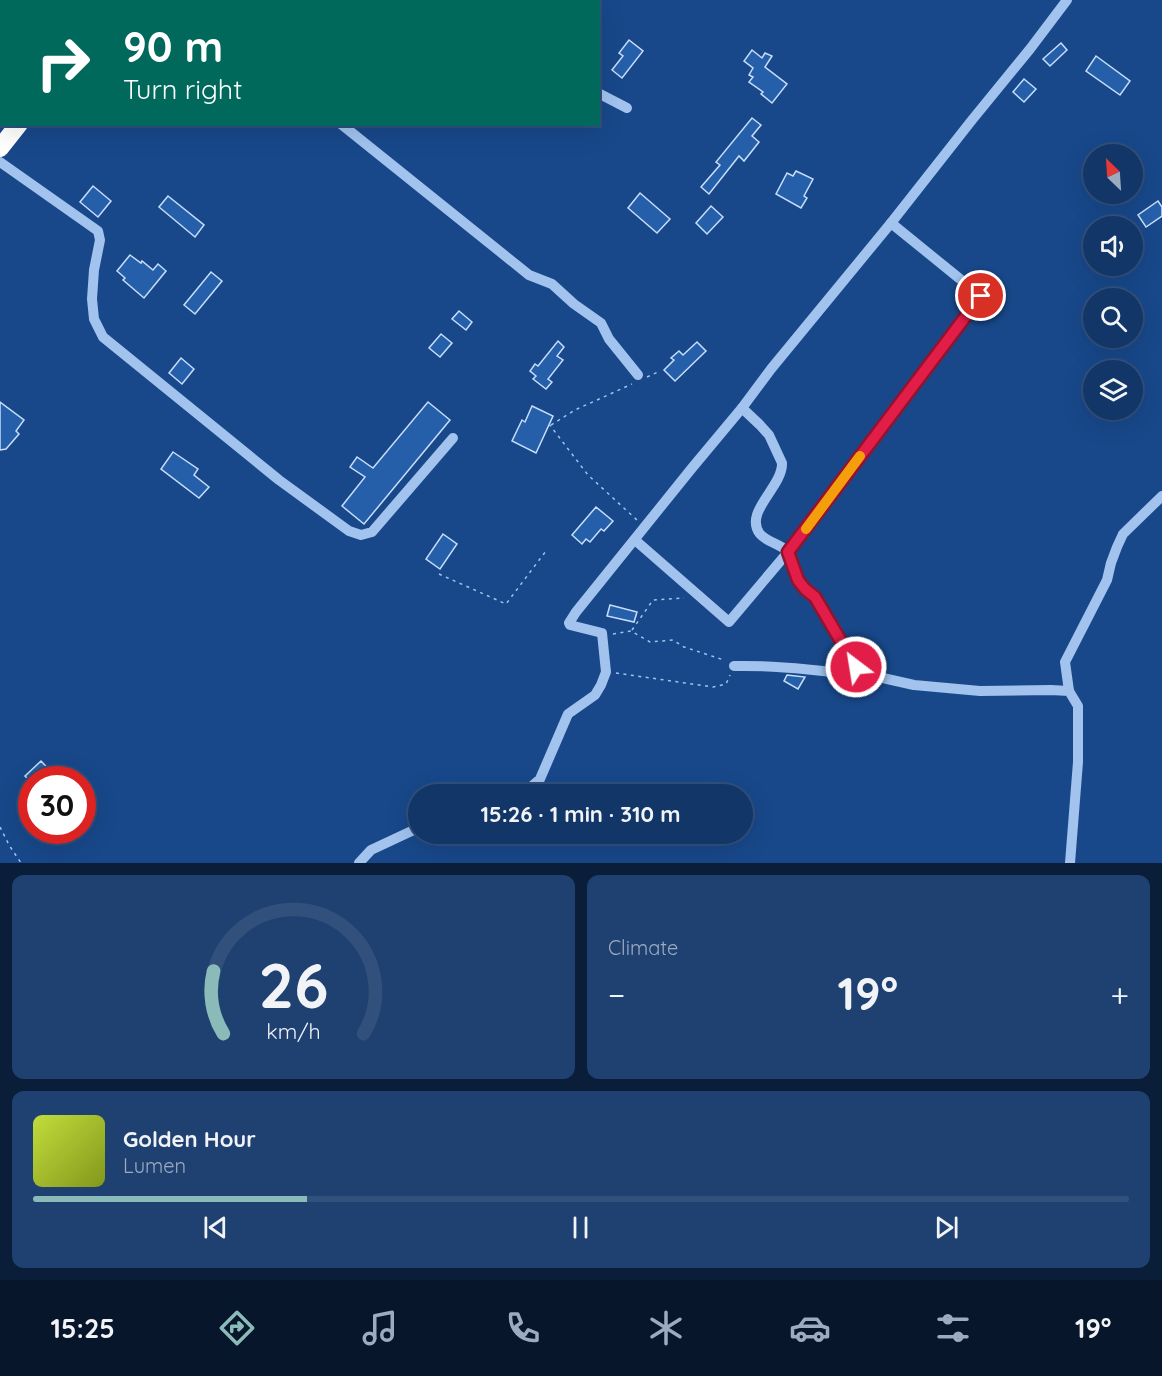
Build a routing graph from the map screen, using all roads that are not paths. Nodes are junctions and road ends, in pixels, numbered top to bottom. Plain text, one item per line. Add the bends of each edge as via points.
1 (1067, 0) edge
2 (600, 94) edge
3 (627, 108) dead end
4 (17, 126) edge
5 (343, 126) edge
6 (0, 148) edge
7 (0, 162) edge
8 (891, 223) junction
9 (641, 378) road end
10 (742, 408) junction
11 (453, 438) dead end
12 (1162, 496) edge
13 (635, 540) junction
14 (788, 552) junction
15 (734, 666) road end
16 (865, 674) junction
17 (1069, 691) junction
18 (534, 784) edge
19 (408, 833) edge
20 (359, 863) edge
21 (1070, 863) edge

1 - 8 street
2 - 3 street
4 - 6 highway
5 - 9 street via 529,275 552,284 601,323
7 - 11 street via 98,231 92,299 94,319 103,337 279,480 349,531 361,536 372,532
8 - 10 street
8 - 14 street via 981,296
10 - 13 street
10 - 14 street via 769,435 782,463 755,525 761,535
12 - 17 street via 1124,534 1117,547 1107,580 1065,662
13 - 14 street via 729,622
13 - 18 street via 569,623 602,633 606,672 595,695 568,714
14 - 16 street via 798,580 815,597 856,667
15 - 16 street via 770,665
16 - 17 street via 914,685 980,691
17 - 21 street via 1078,706
19 - 20 street via 371,850

